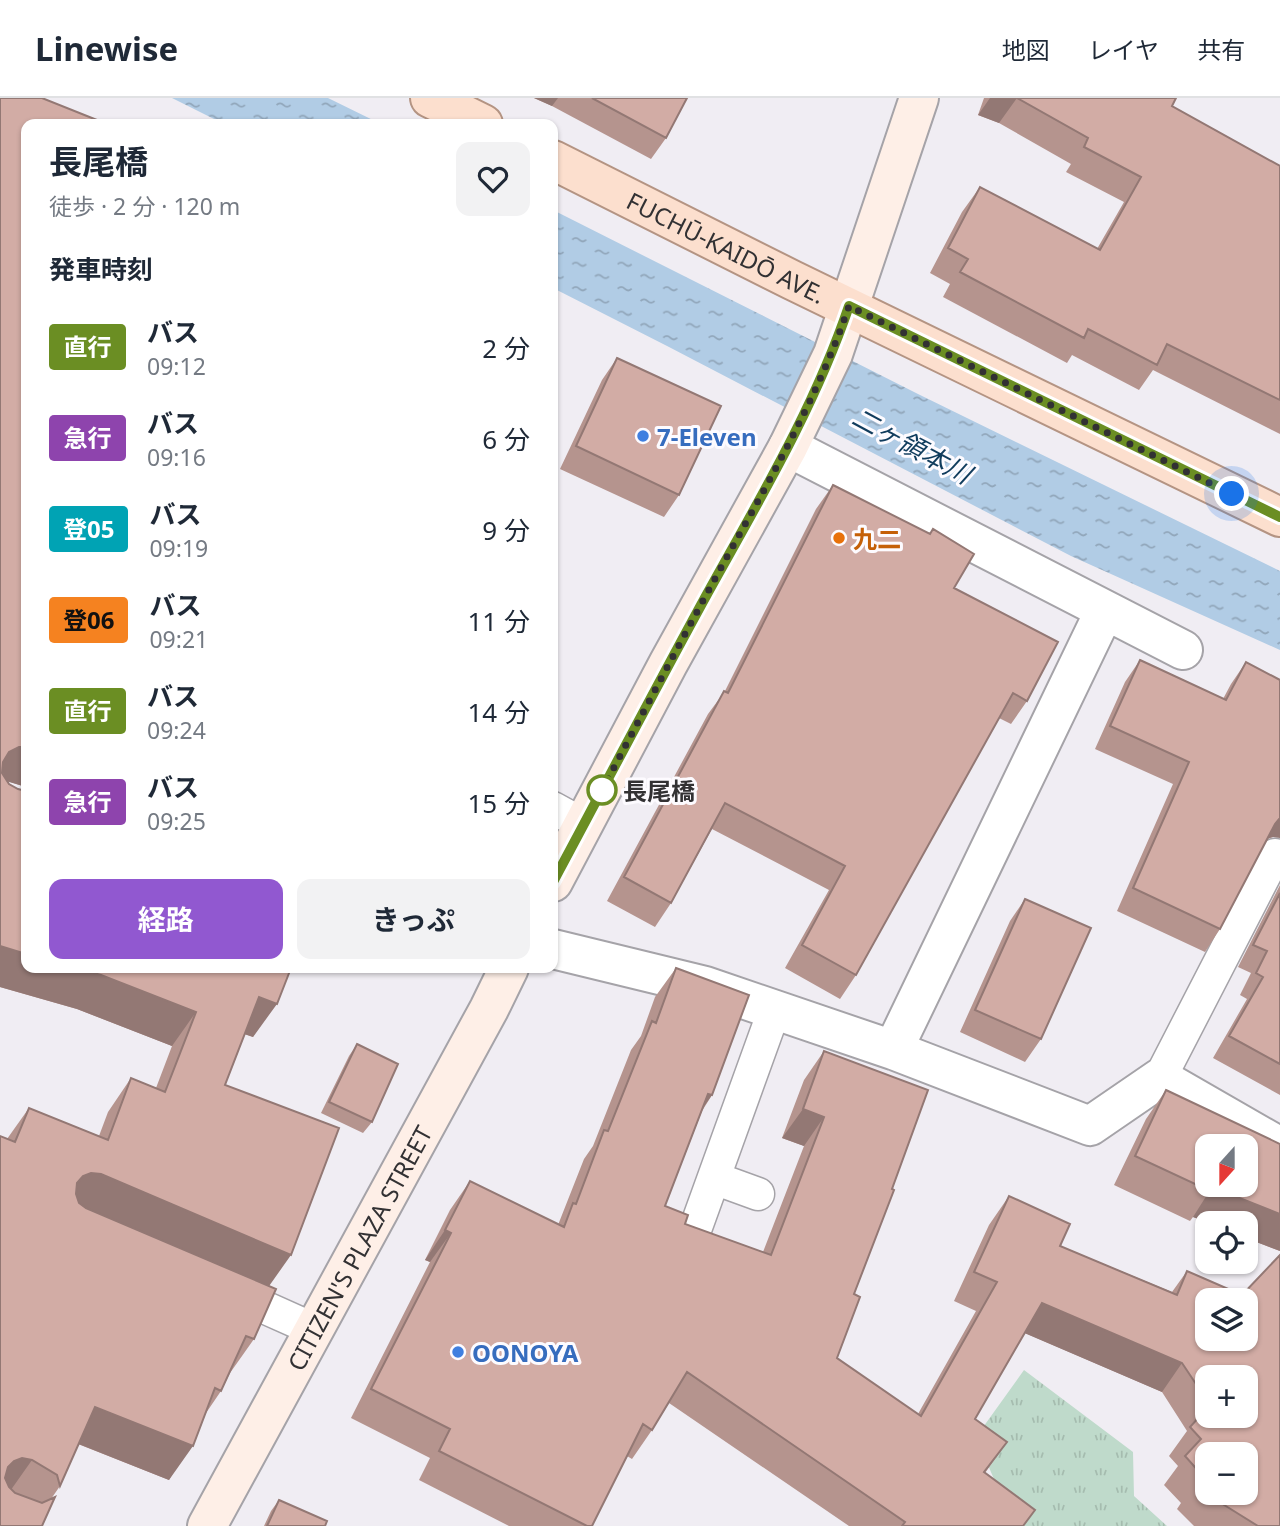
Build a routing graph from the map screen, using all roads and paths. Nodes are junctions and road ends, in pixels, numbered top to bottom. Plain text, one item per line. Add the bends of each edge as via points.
1 (430, 98) edge
2 (919, 98) edge
3 (472, 119) edge
4 (558, 162) edge
5 (849, 306) junction
6 (792, 439) junction
7 (1280, 517) edge
8 (1105, 610) junction
9 (1183, 650) dead end
10 (568, 816) edge
11 (1275, 855) edge
12 (558, 860) edge
13 (558, 950) edge
14 (507, 973) edge
15 (774, 1011) junction
16 (894, 1050) junction
17 (1160, 1078) junction
18 (1280, 1147) edge
19 (714, 1178) junction
20 (758, 1194) dead end
21 (696, 1227) edge
22 (204, 1281) edge
23 (313, 1329) junction
24 (207, 1526) edge

1 - 3 main road
2 - 5 street
4 - 5 main road, FUCHŪ-KAIDŌ AVE.
5 - 6 street via 833,354
5 - 7 main road, FUCHŪ-KAIDŌ AVE.
6 - 8 street
6 - 10 street via 668,664
8 - 9 street
8 - 16 street
10 - 12 street
11 - 17 lane
13 - 15 street via 705,986
14 - 23 street, CITIZEN'S PLAZA STREET
15 - 16 street
15 - 19 lane
16 - 17 street via 1090,1126
17 - 18 street
19 - 20 lane
19 - 21 lane
22 - 23 lane
23 - 24 street, CITIZEN'S PLAZA STREET

